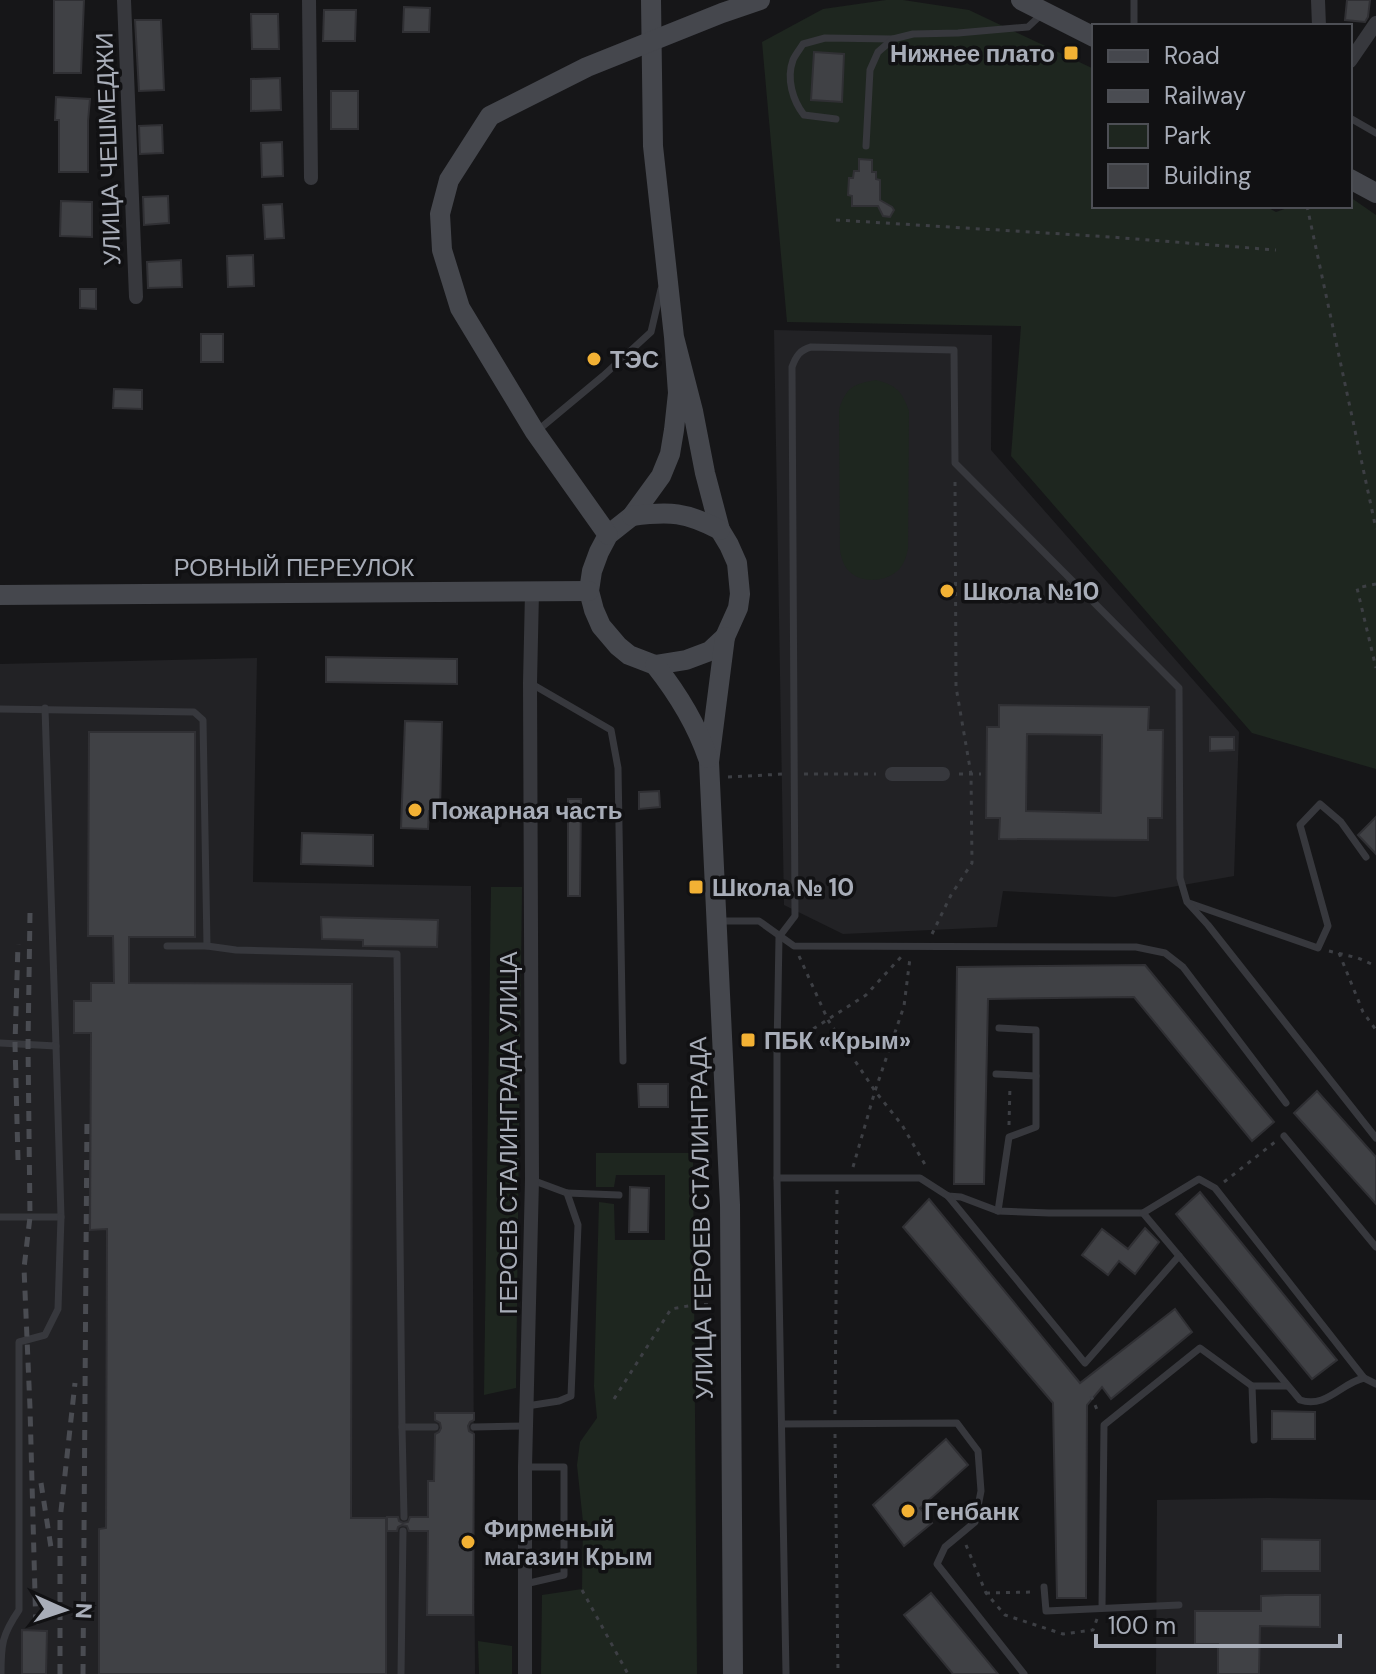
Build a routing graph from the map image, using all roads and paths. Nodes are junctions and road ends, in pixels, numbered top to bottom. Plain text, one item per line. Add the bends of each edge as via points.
1 (124, 0) edge
2 (309, 0) edge
3 (651, 0) edge
4 (760, 0) edge
5 (1021, 0) edge
6 (1134, 0) edge
7 (1318, 0) edge
8 (1045, 11) junction
9 (1376, 23) edge
10 (1134, 24) edge
11 (1319, 24) edge
12 (1092, 36) edge
13 (893, 39) junction
14 (1352, 58) edge
15 (836, 119) dead end
16 (1352, 119) edge
17 (1376, 133) edge
18 (866, 146) dead end
19 (311, 178) dead end
20 (1352, 180) edge
21 (1376, 193) edge
22 (1307, 208) edge
23 (836, 220) dead end
24 (1276, 250) dead end
25 (665, 255) junction
26 (136, 297) dead end
27 (674, 337) junction
28 (535, 432) junction
29 (955, 463) junction
30 (632, 516) junction
31 (1376, 529) edge
32 (720, 530) junction
33 (608, 535) junction
34 (1376, 584) edge
35 (589, 591) junction
36 (532, 592) junction
37 (0, 595) edge
38 (725, 637) junction
39 (655, 665) junction
40 (1376, 668) edge
41 (530, 683) junction
42 (45, 708) junction
43 (0, 709) edge
44 (710, 770) junction
45 (796, 774) junction
46 (892, 774) joint
47 (943, 774) joint
48 (971, 774) junction
49 (981, 774) dead end
50 (1366, 857) dead end
51 (1187, 902) junction
52 (718, 921) junction
53 (779, 937) junction
54 (911, 945) junction
55 (927, 945) junction
56 (167, 946) dead end
57 (207, 946) junction
58 (794, 946) junction
59 (1318, 948) junction
60 (1339, 953) junction
61 (1376, 966) edge
62 (828, 1020) junction
63 (999, 1028) dead end
64 (1376, 1030) edge
65 (0, 1043) edge
66 (56, 1046) junction
67 (777, 1051) junction
68 (623, 1061) dead end
69 (996, 1074) dead end
70 (1010, 1075) junction
71 (1036, 1076) junction
72 (875, 1091) junction
73 (1286, 1103) dead end
74 (1284, 1136) joint
75 (1009, 1137) junction
76 (1376, 1138) edge
77 (777, 1178) junction
78 (850, 1178) junction
79 (532, 1180) junction
80 (1215, 1188) junction
81 (939, 1189) junction
82 (567, 1193) junction
83 (619, 1195) dead end
84 (948, 1196) junction
85 (998, 1211) junction
86 (1143, 1213) junction
87 (0, 1217) edge
88 (61, 1217) junction
89 (1376, 1247) edge
90 (1179, 1256) junction
91 (731, 1305) junction
92 (1364, 1378) junction
93 (1376, 1384) edge
94 (1252, 1386) junction
95 (1287, 1386) junction
96 (1091, 1396) dead end
97 (614, 1399) dead end
98 (527, 1406) junction
99 (782, 1424) junction
100 (1104, 1425) junction
101 (526, 1426) junction
102 (402, 1427) junction
103 (435, 1427) dead end
104 (474, 1427) dead end
105 (1254, 1440) dead end
106 (525, 1467) junction
107 (404, 1517) dead end
108 (403, 1531) dead end
109 (962, 1533) junction
110 (525, 1584) junction
111 (582, 1590) dead end
112 (1044, 1590) joint
113 (986, 1593) junction
114 (1179, 1605) dead end
115 (1102, 1608) junction
116 (1, 1674) edge
117 (401, 1674) edge
118 (525, 1674) edge
119 (628, 1674) edge
120 (733, 1674) edge
121 (786, 1674) edge
122 (1024, 1674) edge

1 - 26 street, УЛИЦА ЧЕШМЕДЖИ
2 - 19 street
3 - 25 main road via 653,146
4 - 28 main road via 587,67 490,116 449,180 440,214 442,250 460,308
5 - 8 main road
6 - 10 lane
7 - 11 street
8 - 12 main road
8 - 13 lane via 1028,27
9 - 14 street
13 - 15 lane via 825,38 803,44 792,61 795,103 804,115
13 - 18 lane via 878,52 870,70
16 - 17 lane
20 - 21 main road
22 - 31 path
23 - 24 path
25 - 27 main road
25 - 28 lane via 651,332
27 - 30 main road via 678,393 670,454
27 - 32 main road
28 - 33 main road
29 - 45 lane via 954,350 811,347 797,355 792,367
29 - 48 path via 956,687
29 - 51 lane via 1179,688 1180,878
30 - 32 main road via 683,514
30 - 33 main road
32 - 38 main road via 740,578 738,608
33 - 35 main road
34 - 40 path via 1357,588
35 - 36 main road, РОВНЫЙ ПЕРЕУЛОК
35 - 39 main road via 601,626 618,646
36 - 37 main road, РОВНЫЙ ПЕРЕУЛОК
36 - 41 street, ГЕРОЕВ СТАЛИНГРАДА УЛИЦА
38 - 39 main road via 698,656
38 - 44 main road, УЛИЦА ГЕРОЕВ СТАЛИНГРАДА
39 - 44 main road, УЛИЦА ГЕРОЕВ СТАЛИНГРАДА via 700,733
41 - 68 lane via 611,730 618,768
41 - 79 street, ГЕРОЕВ СТАЛИНГРАДА УЛИЦА
42 - 43 lane
42 - 57 lane via 194,712 203,720
42 - 66 lane
44 - 45 path
44 - 52 main road, УЛИЦА ГЕРОЕВ СТАЛИНГРАДА
45 - 46 path
45 - 53 lane via 795,916
46 - 47 street
47 - 48 path
48 - 49 path
48 - 55 path via 972,863
50 - 59 lane via 1341,822 1320,804 1300,825 1328,926
51 - 59 lane
51 - 76 lane
52 - 53 lane via 759,921
52 - 91 main road, УЛИЦА ГЕРОЕВ СТАЛИНГРАДА
53 - 58 lane
53 - 67 lane
54 - 55 lane
54 - 58 lane
54 - 62 path via 866,995
54 - 72 path via 904,1006
55 - 73 lane via 1136,947 1165,953 1183,967
56 - 57 lane
57 - 102 lane via 397,954
58 - 62 path
59 - 60 path
60 - 61 path
60 - 64 path
62 - 67 path
62 - 72 path
63 - 71 lane via 1036,1030
65 - 66 lane
66 - 88 lane
67 - 77 lane
69 - 70 lane
70 - 71 lane
70 - 75 path
71 - 75 lane via 1036,1127
72 - 78 path
72 - 81 path via 902,1125
74 - 80 path
74 - 89 lane
75 - 85 lane
77 - 78 lane
77 - 99 lane
78 - 81 lane via 920,1178
79 - 82 lane
79 - 98 street, ГЕРОЕВ СТАЛИНГРАДА УЛИЦА
80 - 86 lane via 1199,1179
80 - 92 lane
81 - 84 lane
82 - 83 lane
82 - 98 lane via 578,1225 571,1396
84 - 85 lane
84 - 90 lane via 1085,1363
85 - 86 lane
86 - 90 lane
87 - 88 lane
88 - 116 lane via 58,1309 45,1335 19,1342 19,1610 5,1630
90 - 95 lane
91 - 97 path via 671,1309
91 - 120 main road, УЛИЦА ГЕРОЕВ СТАЛИНГРАДА
92 - 93 lane
92 - 95 lane via 1309,1403
94 - 95 lane
94 - 100 lane via 1200,1348
94 - 105 lane
96 - 100 path
98 - 101 street, ГЕРОЕВ СТАЛИНГРАДА УЛИЦА
99 - 109 lane via 957,1423 978,1451 981,1491 975,1522
99 - 121 lane
100 - 115 lane
101 - 104 lane
101 - 106 street, ГЕРОЕВ СТАЛИНГРАДА УЛИЦА
102 - 103 lane
102 - 107 lane
106 - 110 street, ГЕРОЕВ СТАЛИНГРАДА УЛИЦА
106 - 110 lane via 564,1467 564,1575
108 - 117 lane
109 - 113 path
109 - 122 lane via 945,1547 937,1564
110 - 118 street, ГЕРОЕВ СТАЛИНГРАДА УЛИЦА
111 - 119 path
112 - 113 path
112 - 115 lane via 1046,1611
113 - 115 path via 1005,1615 1063,1634 1093,1630
114 - 115 lane

